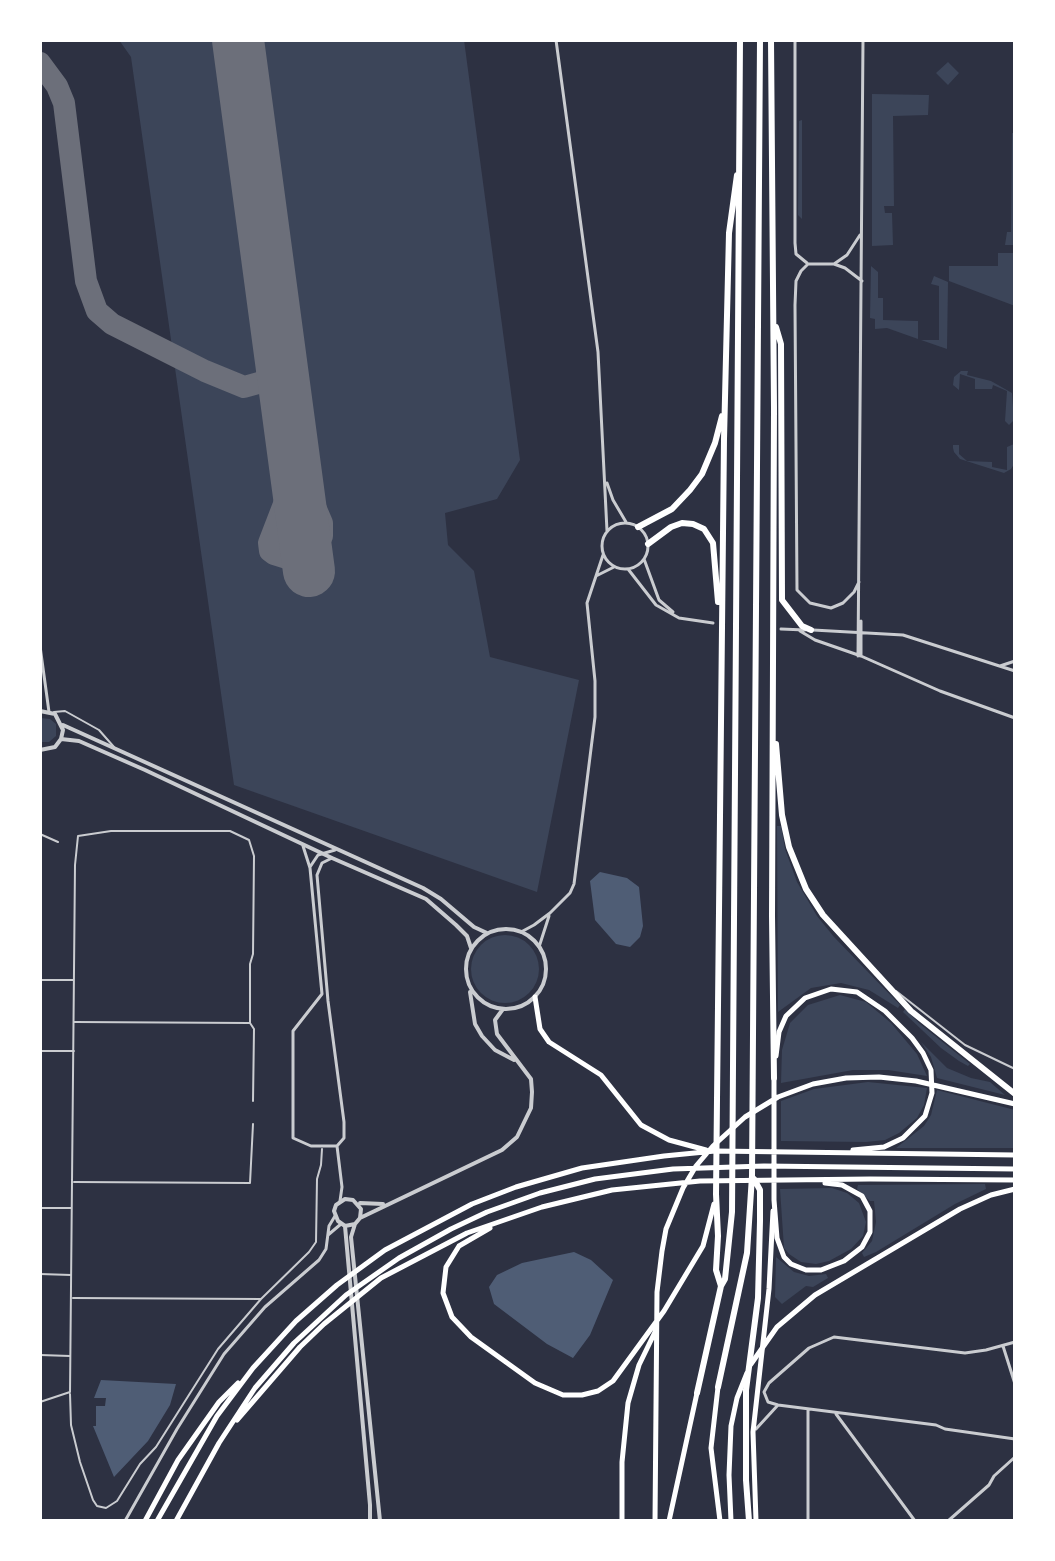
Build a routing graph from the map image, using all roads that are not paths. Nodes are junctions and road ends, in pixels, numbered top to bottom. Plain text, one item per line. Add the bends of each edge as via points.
1 (556, 40) edge
2 (740, 40) edge
3 (760, 40) edge
4 (771, 40) edge
5 (795, 40) edge
6 (863, 40) edge
7 (740, 150) junction
8 (862, 231) junction
9 (808, 264) junction
10 (834, 264) junction
11 (862, 281) junction
12 (774, 320) junction
13 (725, 405) junction
14 (604, 471) junction
15 (626, 522) junction
16 (638, 527) junction
17 (607, 531) junction
18 (648, 544) junction
19 (603, 555) junction
20 (644, 559) junction
21 (614, 567) junction
22 (628, 569) junction
23 (595, 577) junction
24 (860, 579) junction
25 (679, 618) junction
26 (713, 623) dead end
27 (781, 629) dead end
28 (811, 630) junction
29 (800, 631) junction
30 (860, 633) junction
31 (722, 645) junction
32 (40, 646) edge
33 (860, 656) junction
34 (1015, 661) edge
35 (999, 666) junction
36 (1015, 671) edge
37 (773, 707) junction
38 (40, 711) edge
39 (51, 712) junction
40 (1015, 718) edge
41 (63, 725) junction
42 (61, 739) junction
43 (115, 748) junction
44 (40, 750) edge
45 (40, 834) edge
46 (58, 842) dead end
47 (301, 843) junction
48 (335, 850) junction
49 (322, 853) junction
50 (332, 858) junction
51 (310, 868) junction
52 (550, 913) junction
53 (521, 932) junction
54 (487, 933) junction
55 (539, 947) junction
56 (471, 948) junction
57 (40, 980) edge
58 (74, 980) junction
59 (883, 981) junction
60 (469, 986) junction
61 (535, 997) junction
62 (503, 1009) junction
63 (74, 1022) junction
64 (250, 1023) junction
65 (40, 1051) edge
66 (74, 1051) junction
67 (516, 1061) junction
68 (1015, 1069) edge
69 (774, 1078) junction
70 (1015, 1094) edge
71 (253, 1101) dead end
72 (1015, 1104) edge
73 (253, 1124) dead end
74 (322, 1146) junction
75 (337, 1146) junction
76 (701, 1150) junction
77 (844, 1152) junction
78 (1015, 1155) edge
79 (1015, 1169) edge
80 (752, 1176) junction
81 (796, 1180) junction
82 (1015, 1180) edge
83 (73, 1182) junction
84 (1015, 1189) edge
85 (716, 1194) junction
86 (774, 1200) junction
87 (340, 1201) junction
88 (357, 1203) junction
89 (387, 1204) junction
90 (40, 1208) edge
91 (73, 1209) junction
92 (335, 1216) junction
93 (512, 1217) junction
94 (360, 1218) junction
95 (355, 1224) junction
96 (343, 1225) junction
97 (328, 1235) junction
98 (349, 1247) junction
99 (40, 1274) edge
100 (73, 1275) junction
101 (721, 1286) junction
102 (72, 1298) junction
103 (261, 1299) junction
104 (664, 1311) junction
105 (356, 1322) junction
106 (1015, 1342) edge
107 (1003, 1346) junction
108 (40, 1355) edge
109 (71, 1356) junction
110 (253, 1368) junction
111 (1015, 1384) edge
112 (718, 1387) joint
113 (70, 1392) junction
114 (697, 1393) joint
115 (40, 1402) edge
116 (778, 1405) junction
117 (808, 1410) junction
118 (836, 1414) junction
119 (753, 1432) junction
120 (1015, 1439) edge
121 (219, 1443) junction
122 (1015, 1457) edge
123 (719, 1518) edge
124 (125, 1521) edge
125 (145, 1521) edge
126 (157, 1521) edge
127 (176, 1521) edge
128 (370, 1521) edge
129 (380, 1521) edge
130 (622, 1521) edge
131 (655, 1521) edge
132 (669, 1521) edge
133 (731, 1521) edge
134 (749, 1521) edge
135 (756, 1521) edge
136 (808, 1521) edge
137 (915, 1521) edge
138 (948, 1521) edge

1 - 14 street via 598,352
2 - 7 highway
3 - 80 highway
4 - 12 highway
5 - 9 street via 795,243 796,254
6 - 8 street
7 - 13 highway via 729,233
7 - 101 highway via 733,1153 730,1233
8 - 10 street
8 - 11 street
9 - 10 street
9 - 24 street via 796,281 795,305 797,590 810,603 831,608 843,603
10 - 11 street
11 - 24 street
12 - 28 highway via 781,344 782,600
12 - 37 highway
13 - 16 highway via 715,443 696,482 672,509
13 - 31 highway
14 - 15 street
14 - 17 street
15 - 16 street
15 - 17 street
16 - 18 street
17 - 19 street
18 - 20 street
18 - 31 highway via 682,523 698,525 709,535 716,559
19 - 21 street
19 - 23 street
20 - 22 street
20 - 25 street via 659,600
21 - 22 street
21 - 23 street
22 - 25 street via 656,605
23 - 52 street via 587,603 595,717 576,873 573,889
24 - 30 street
25 - 26 street
27 - 29 street
28 - 29 street
28 - 30 street
29 - 33 street
30 - 33 street
30 - 35 street via 903,635
31 - 85 highway
32 - 39 street
33 - 40 street
34 - 35 street
35 - 36 street
37 - 59 highway via 782,815 793,859 823,915
37 - 69 highway
38 - 39 street
39 - 41 street
39 - 43 lane via 65,711 89,724
41 - 42 street
41 - 43 street
42 - 44 street
42 - 47 street via 79,741
43 - 48 street
45 - 46 lane
47 - 49 street
47 - 51 street
48 - 49 street
48 - 54 street via 423,888
49 - 50 street
49 - 51 street
50 - 56 street via 434,904 467,936
50 - 75 street via 322,863 317,875 344,1122 344,1138
51 - 74 street via 322,994 293,1031 293,1138
52 - 53 street
52 - 55 street
53 - 54 street
53 - 55 street
54 - 56 street
55 - 61 street via 546,971
56 - 60 street via 465,965
57 - 58 lane
58 - 63 lane
58 - 64 lane via 78,836 230,831 244,836 254,856
59 - 68 lane via 965,1045
59 - 70 highway via 920,1019
60 - 62 street via 483,1003
60 - 67 street via 478,1031 495,1050
61 - 62 street via 520,1007
61 - 76 main road via 540,1029 549,1042 601,1075 633,1117 652,1132
62 - 67 street via 495,1020 497,1034
63 - 64 lane
63 - 66 lane
64 - 71 lane
65 - 66 lane
66 - 83 lane
67 - 89 street via 531,1079 532,1092 526,1120 511,1144
69 - 77 main road via 781,1025 797,1005 821,991 857,992 912,1038 931,1070 925,1116 893,1143
69 - 86 main road
72 - 131 main road via 916,1081 863,1077 813,1084 778,1097 738,1123 696,1166 666,1229 658,1276
73 - 83 lane via 252,1180 246,1184
74 - 75 street
74 - 103 lane via 316,1242
75 - 87 street
76 - 77 main road
76 - 110 main road via 582,1168 472,1204 361,1267 296,1321
77 - 78 main road
79 - 121 main road via 795,1167 632,1173 487,1212 424,1243 319,1318 255,1388
80 - 112 highway via 747,1253
80 - 134 highway via 760,1190 760,1221 758,1298 746,1390
81 - 82 main road
81 - 86 main road via 842,1185 862,1196 872,1225 857,1252 821,1270 791,1264 781,1252
81 - 93 main road via 700,1181 612,1190
83 - 91 lane
84 - 133 main road via 960,1209 864,1264 789,1315 766,1339 737,1398 731,1426
85 - 101 highway via 716,1270
85 - 104 main road via 703,1246
86 - 119 main road
87 - 88 street
87 - 92 street
88 - 89 street
88 - 94 street
89 - 94 street
90 - 91 lane
91 - 100 lane
92 - 96 street
92 - 97 street
93 - 104 main road via 459,1246 446,1267 443,1293 465,1332 535,1383 573,1396 605,1388
93 - 121 main road via 456,1238 381,1278 300,1347
94 - 95 street
95 - 96 street
95 - 98 street
96 - 97 street
96 - 98 street
97 - 124 street via 319,1260 265,1307 224,1354
98 - 105 street
99 - 100 lane
100 - 102 lane
101 - 114 highway
102 - 103 lane
102 - 109 lane
103 - 113 lane via 218,1349 156,1447 117,1501 106,1508 93,1500 80,1462
104 - 130 main road via 628,1403
105 - 128 street
105 - 129 street via 368,1380
106 - 107 street
107 - 111 street
107 - 116 street via 965,1353 826,1338 766,1387 764,1397
108 - 109 lane
109 - 113 lane
110 - 125 main road via 206,1420
110 - 126 main road via 208,1428
112 - 123 main road via 711,1448
113 - 115 lane
114 - 132 main road
116 - 117 street
116 - 119 street
117 - 118 street
117 - 136 street
118 - 120 street
118 - 137 street
119 - 135 main road
121 - 127 main road
122 - 138 street

